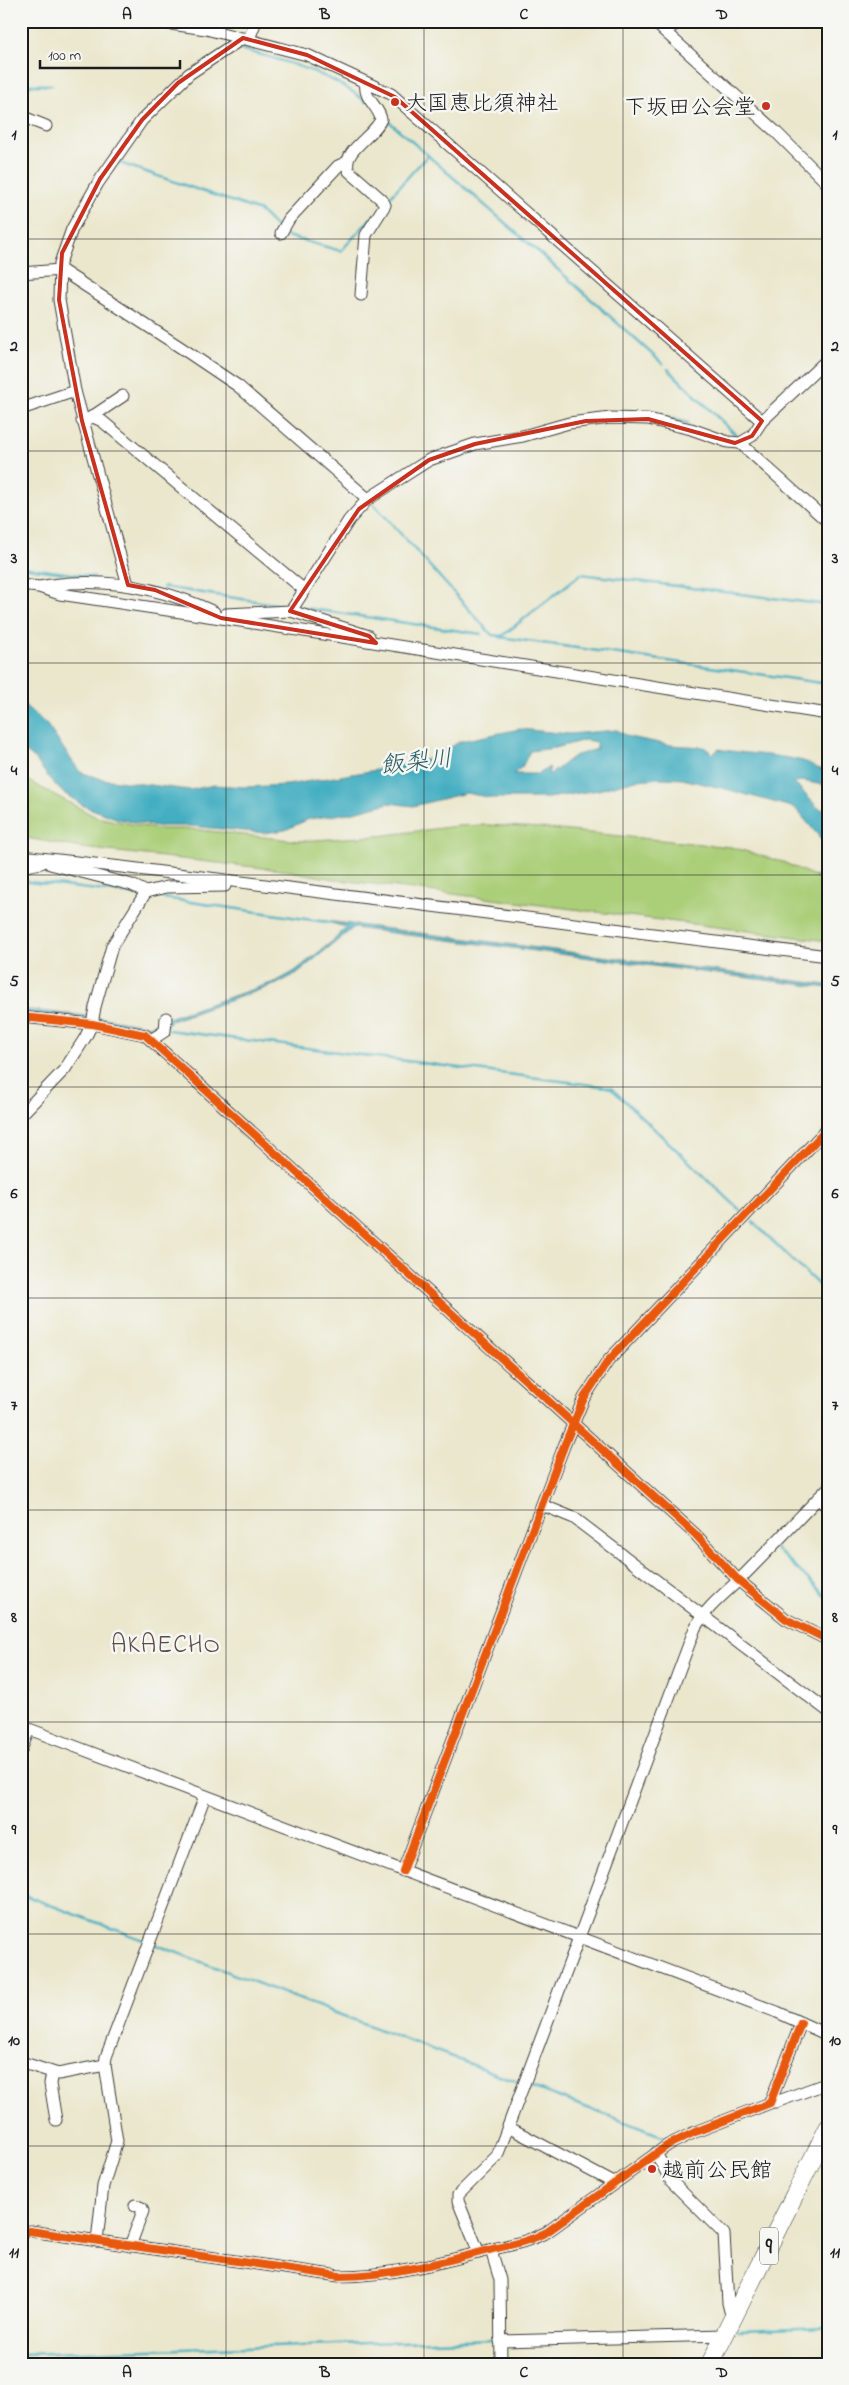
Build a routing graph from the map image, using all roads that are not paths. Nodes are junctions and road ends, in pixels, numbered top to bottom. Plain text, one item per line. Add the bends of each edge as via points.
1 (150, 21) edge
2 (256, 21) edge
3 (653, 21) edge
4 (681, 21) edge
5 (665, 31) junction
6 (246, 38) junction
7 (366, 83) junction
8 (21, 116) edge
9 (46, 126) dead end
10 (347, 162) junction
11 (828, 184) edge
12 (281, 233) dead end
13 (61, 271) junction
14 (21, 273) edge
15 (361, 295) dead end
16 (828, 359) edge
17 (75, 391) junction
18 (124, 396) dead end
19 (21, 409) edge
20 (86, 419) junction
21 (762, 421) junction
22 (740, 443) junction
23 (368, 499) junction
24 (828, 522) edge
25 (21, 585) edge
26 (128, 585) junction
27 (39, 587) junction
28 (303, 589) junction
29 (291, 611) junction
30 (221, 618) junction
31 (376, 643) junction
32 (828, 714) edge
33 (21, 856) edge
34 (44, 860) junction
35 (21, 867) edge
36 (237, 881) junction
37 (146, 892) junction
38 (828, 956) edge
39 (21, 1016) edge
40 (92, 1021) junction
41 (166, 1025) dead end
42 (151, 1040) junction
43 (21, 1115) edge
44 (828, 1128) edge
45 (573, 1424) junction
46 (828, 1488) edge
47 (818, 1498) junction
48 (542, 1504) junction
49 (828, 1508) edge
50 (738, 1580) junction
51 (702, 1615) junction
52 (828, 1640) edge
53 (828, 1711) edge
54 (25, 1727) edge
55 (21, 1750) edge
56 (205, 1796) junction
57 (403, 1870) junction
58 (580, 1937) junction
59 (801, 2023) junction
60 (828, 2035) edge
61 (21, 2062) edge
62 (106, 2066) junction
63 (52, 2073) junction
64 (828, 2083) edge
65 (772, 2102) junction
66 (56, 2120) dead end
67 (508, 2127) junction
68 (828, 2128) edge
69 (656, 2153) junction
70 (614, 2183) junction
71 (136, 2205) dead end
72 (21, 2233) edge
73 (97, 2241) junction
74 (130, 2246) junction
75 (491, 2250) junction
76 (480, 2253) junction
77 (735, 2314) junction
78 (724, 2335) junction
79 (500, 2341) junction
80 (501, 2364) edge
81 (710, 2364) edge

1 - 6 street
2 - 6 street
3 - 5 street
4 - 5 street
5 - 11 street
6 - 7 street via 307,55
6 - 13 street via 189,74 142,120 98,182 66,243
7 - 10 street via 366,96 381,119
7 - 21 street via 396,97
8 - 9 street
10 - 12 street via 338,166 289,219
10 - 15 street via 349,171 385,204 366,235
13 - 14 street
13 - 17 street via 59,300
13 - 23 street via 238,386
16 - 21 street
17 - 19 street
17 - 20 street
18 - 20 street
20 - 26 street
20 - 28 street via 102,422
21 - 22 street via 752,436
22 - 23 street via 648,419 611,418 569,423 523,436 474,444 429,460
22 - 24 street
23 - 28 street via 349,520
25 - 27 street
26 - 27 street via 100,582
26 - 30 street via 162,592 214,612
27 - 30 street via 60,594
28 - 29 street
29 - 30 street via 226,614
29 - 31 street via 369,636
30 - 31 street
31 - 32 street
33 - 34 street
34 - 35 street
34 - 36 street
34 - 37 street
36 - 37 street via 232,885 162,887
36 - 38 street
37 - 40 street via 112,946
39 - 40 street
40 - 42 street via 140,1032
40 - 43 street via 65,1069
41 - 42 street
42 - 45 street
44 - 45 street via 608,1361 584,1398
45 - 48 street
45 - 50 street via 695,1534
46 - 47 street
47 - 49 street
47 - 50 street
48 - 51 street via 574,1518
48 - 57 street
50 - 51 street
50 - 52 street via 786,1619
51 - 53 street
51 - 58 street
54 - 55 street
54 - 56 street
56 - 57 street
56 - 62 street via 106,2057
57 - 58 street
58 - 59 street
58 - 67 street
59 - 60 street
59 - 65 street
61 - 63 street
62 - 63 street
62 - 73 street via 117,2142 103,2186
63 - 66 street via 50,2084
64 - 65 street
65 - 69 street via 695,2132
67 - 70 street
67 - 76 street via 496,2158 458,2197
68 - 77 highway, 9
69 - 70 street
69 - 77 street via 671,2181 724,2234 728,2303 730,2311
70 - 75 street via 547,2232 529,2241
71 - 74 street via 143,2211
72 - 73 street via 30,2231
73 - 74 street
74 - 76 street via 339,2276 366,2276
75 - 76 street
75 - 79 street via 500,2280
77 - 78 highway, 9
78 - 79 street
78 - 81 highway, 9
79 - 80 street

